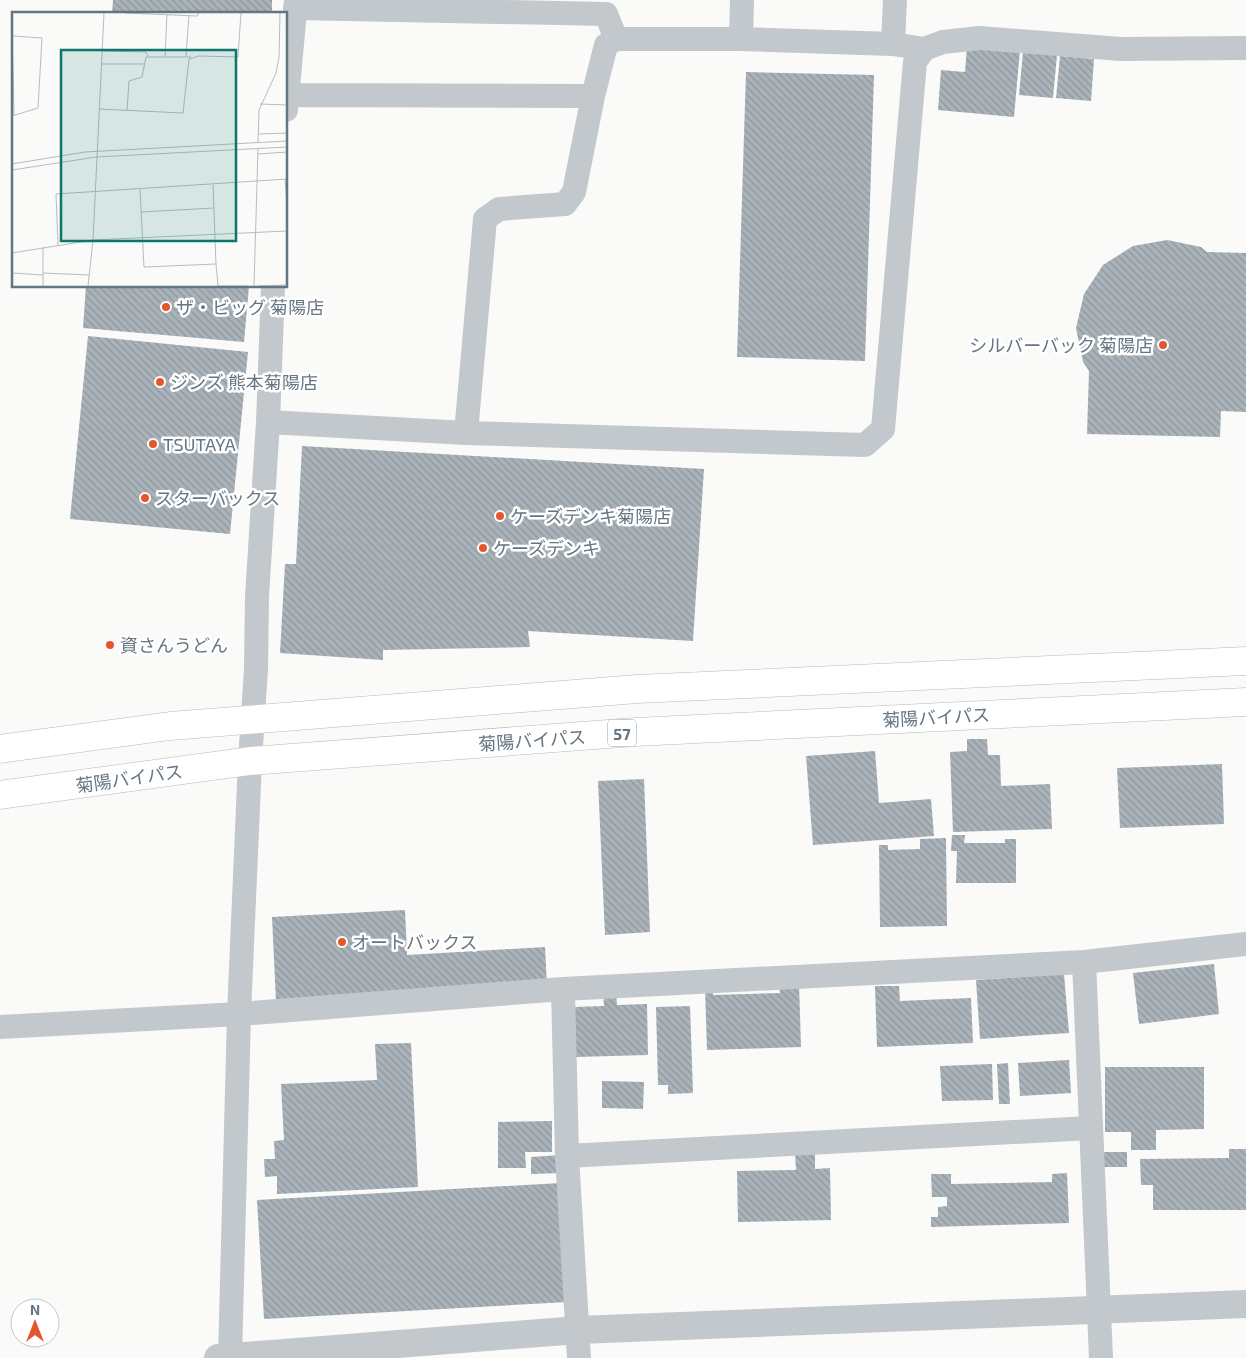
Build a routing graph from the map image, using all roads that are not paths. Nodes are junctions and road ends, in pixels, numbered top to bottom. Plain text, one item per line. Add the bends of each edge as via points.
1 (742, 0) edge
2 (895, 0) edge
3 (296, 4) edge
4 (616, 39) junction
5 (741, 39) junction
6 (893, 44) junction
7 (1246, 48) edge
8 (924, 49) junction
9 (288, 92) edge
10 (593, 96) junction
11 (288, 103) edge
12 (273, 288) edge
13 (268, 422) junction
14 (466, 434) junction
15 (1246, 661) edge
16 (1246, 702) edge
17 (252, 720) junction
18 (0, 749) edge
19 (250, 761) junction
20 (0, 795) edge
21 (1246, 944) edge
22 (1084, 962) junction
23 (563, 989) junction
24 (239, 1014) junction
25 (0, 1027) edge
26 (1090, 1128) junction
27 (567, 1156) junction
28 (1246, 1304) edge
29 (1100, 1310) junction
30 (578, 1330) junction
31 (226, 1358) edge
32 (579, 1358) edge
33 (1101, 1358) edge

1 - 5 street
2 - 6 street
3 - 4 street via 606,14
3 - 9 street
4 - 5 street
4 - 10 street via 606,45
5 - 6 street
6 - 8 street
7 - 8 street via 1121,49 980,38 943,42
8 - 14 street via 915,62 883,429 865,445
10 - 11 street
10 - 14 street via 574,192 565,204 499,209 485,219
12 - 13 street
13 - 14 street
13 - 17 street
15 - 17 highway via 637,689
16 - 19 highway, 菊陽バイパス / 57 via 635,732
17 - 18 highway via 170,726
17 - 19 street
19 - 20 highway, 菊陽バイパス / 57
19 - 24 street
21 - 22 street
22 - 23 street
22 - 26 street
23 - 24 street
23 - 27 street
24 - 25 street
24 - 31 street
26 - 27 street
26 - 29 street
27 - 30 street
28 - 29 street
29 - 30 street
29 - 33 street
30 - 31 street
30 - 32 street

